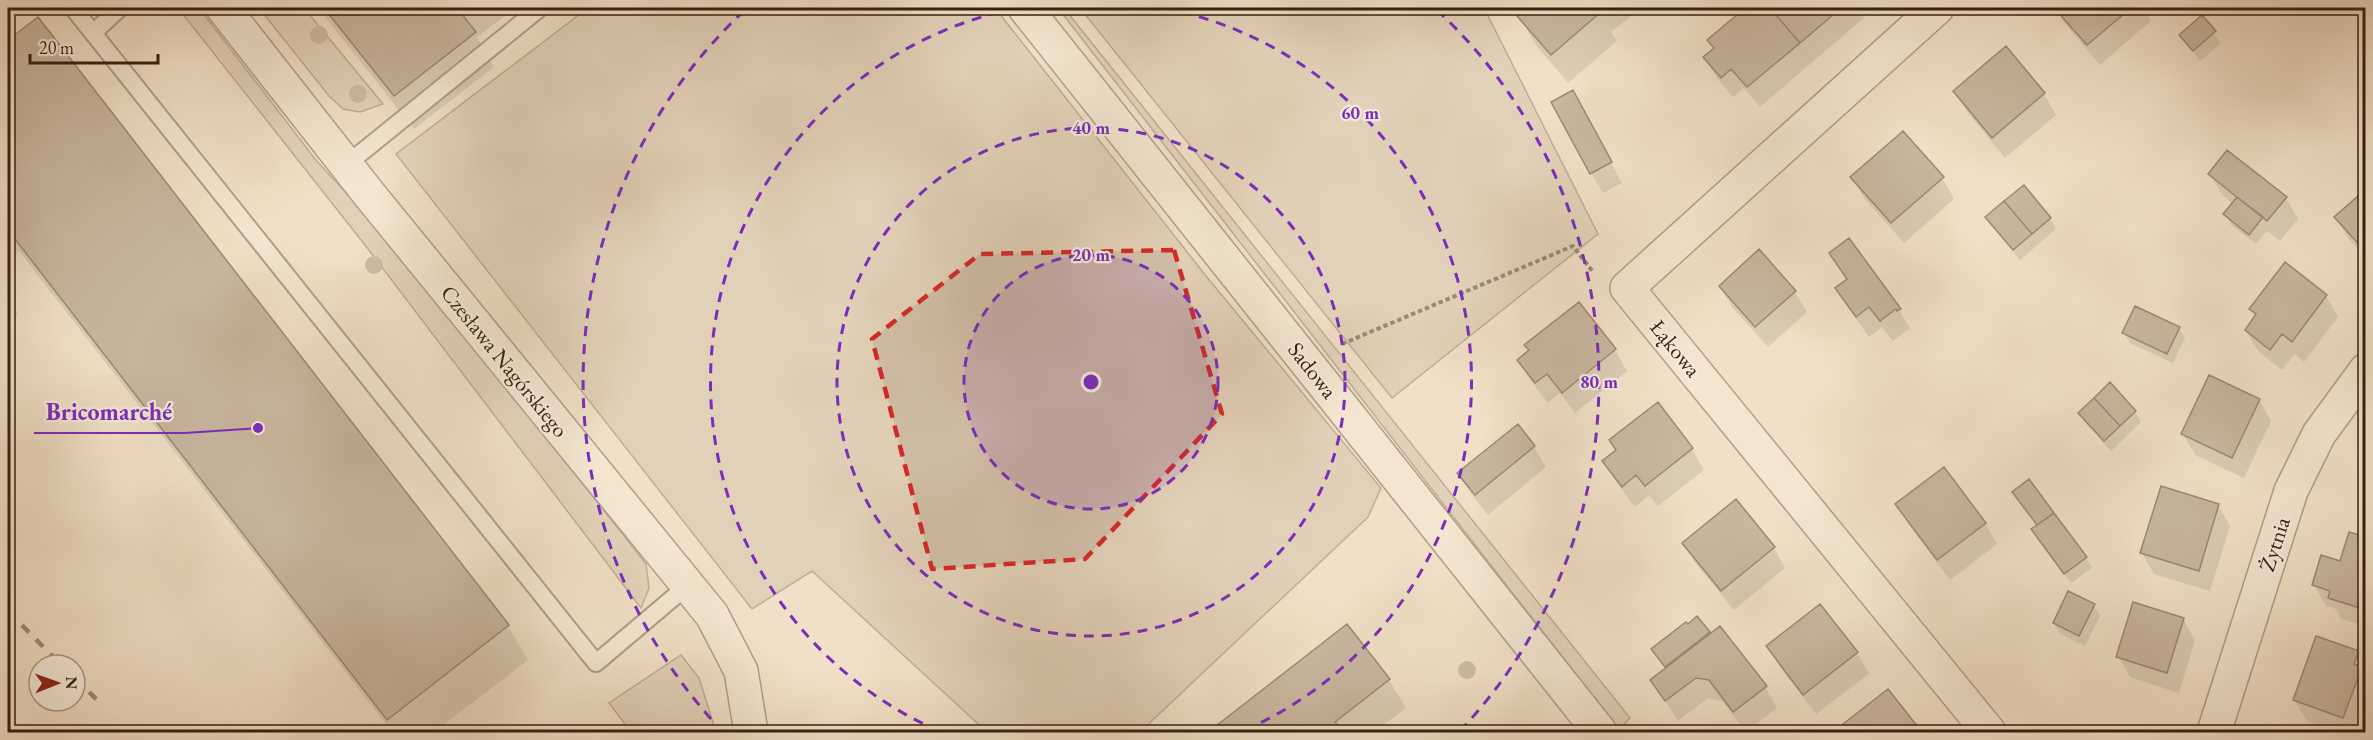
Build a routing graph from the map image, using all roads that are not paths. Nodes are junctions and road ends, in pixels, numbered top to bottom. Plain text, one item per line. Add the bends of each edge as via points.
1 (73, 8) edge
2 (120, 8) edge
3 (223, 8) edge
4 (540, 8) edge
5 (1024, 8) edge
6 (1937, 8) edge
7 (93, 33) junction
8 (346, 165) junction
9 (2366, 370) edge
10 (687, 586) junction
11 (751, 732) edge
12 (1600, 732) edge
13 (1989, 732) edge
14 (2214, 732) edge

1 - 7 lane
2 - 7 lane
3 - 8 street, Czesława Nagórskiego
4 - 8 lane
5 - 12 street, Sadowa
6 - 13 street, Łąkowa via 1627,288
7 - 10 lane via 596,663
8 - 10 street, Czesława Nagórskiego
9 - 14 street, Żytnia via 2319,434 2291,490
10 - 11 street, Czesława Nagórskiego via 712,615 741,671

